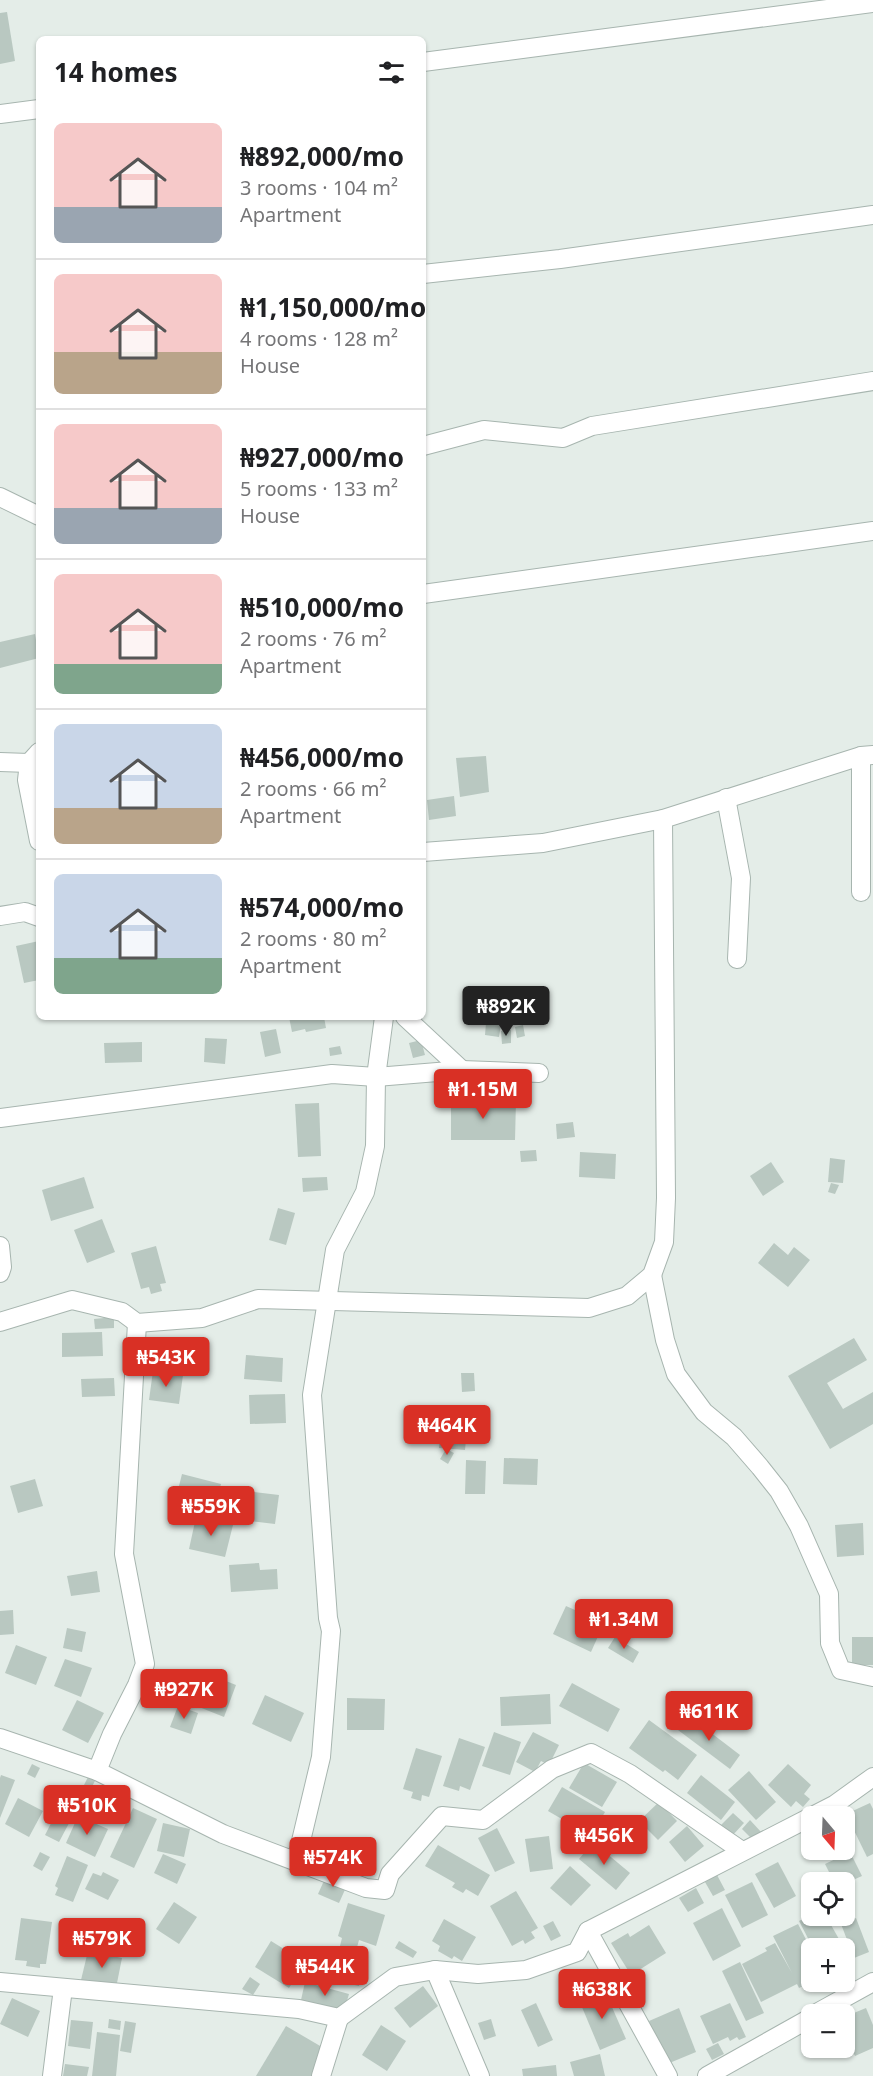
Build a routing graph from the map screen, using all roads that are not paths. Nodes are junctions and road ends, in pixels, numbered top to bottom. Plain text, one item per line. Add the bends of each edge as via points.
1 (873, 3) edge
2 (792, 7) edge
3 (426, 62) edge
4 (36, 109) edge
5 (0, 114) edge
6 (873, 215) edge
7 (426, 274) edge
8 (873, 381) edge
9 (426, 445) edge
10 (0, 497) edge
11 (36, 515) edge
12 (873, 531) edge
13 (426, 594) edge
14 (867, 755) edge
15 (34, 757) edge
16 (0, 762) edge
17 (726, 798) junction
18 (663, 819) junction
19 (36, 826) edge
20 (426, 852) edge
21 (861, 892) dead end
22 (0, 916) edge
23 (36, 916) edge
24 (737, 959) dead end
25 (384, 1020) edge
26 (408, 1020) edge
27 (462, 1070) junction
28 (539, 1072) dead end
29 (376, 1077) junction
30 (0, 1118) edge
31 (0, 1246) edge
32 (0, 1273) edge
33 (652, 1275) junction
34 (328, 1299) junction
35 (0, 1322) edge
36 (137, 1323) junction
37 (873, 1677) edge
38 (0, 1738) edge
39 (97, 1771) junction
40 (873, 1777) edge
41 (742, 1851) junction
42 (296, 1862) junction
43 (588, 1931) junction
44 (435, 1970) junction
45 (0, 1982) edge
46 (873, 1982) edge
47 (63, 1988) junction
48 (834, 2004) edge
49 (339, 2018) junction
50 (801, 2023) edge
51 (52, 2076) edge
52 (321, 2076) edge
53 (480, 2076) edge
54 (668, 2076) edge
55 (707, 2076) edge

1 - 2 street
2 - 3 street
4 - 5 street
6 - 7 street
8 - 9 street via 592,426 563,438 484,430
10 - 11 street
12 - 13 street
14 - 17 street
14 - 21 street
15 - 16 street
15 - 19 street via 27,780
17 - 18 street
17 - 24 street via 741,878
18 - 20 street via 543,843
18 - 33 street via 666,1198 664,1242
22 - 23 street via 25,912
25 - 29 street
26 - 27 street
27 - 28 street
27 - 29 street
29 - 30 street via 332,1074
29 - 34 street via 375,1146 365,1192 335,1250
31 - 32 street
33 - 34 street via 627,1296 588,1308
33 - 37 street via 676,1374 704,1412 734,1437 760,1467 799,1526 829,1594 830,1643 841,1670
34 - 36 street via 258,1299 202,1318
34 - 42 street via 312,1395 330,1631 321,1757
35 - 36 street via 72,1300 122,1312
36 - 39 street via 124,1554 145,1664
38 - 39 street
39 - 42 street via 223,1834
40 - 41 street via 834,1805
41 - 42 street via 630,1774 591,1753 552,1768 483,1820 442,1816 390,1874 385,1890 366,1888
41 - 43 street
43 - 44 street via 577,1952 526,1970 478,1974
43 - 54 street
44 - 49 street via 395,1977
44 - 53 street
45 - 47 street
46 - 48 street
47 - 49 street via 298,2009
47 - 51 street
49 - 52 street
50 - 55 street

